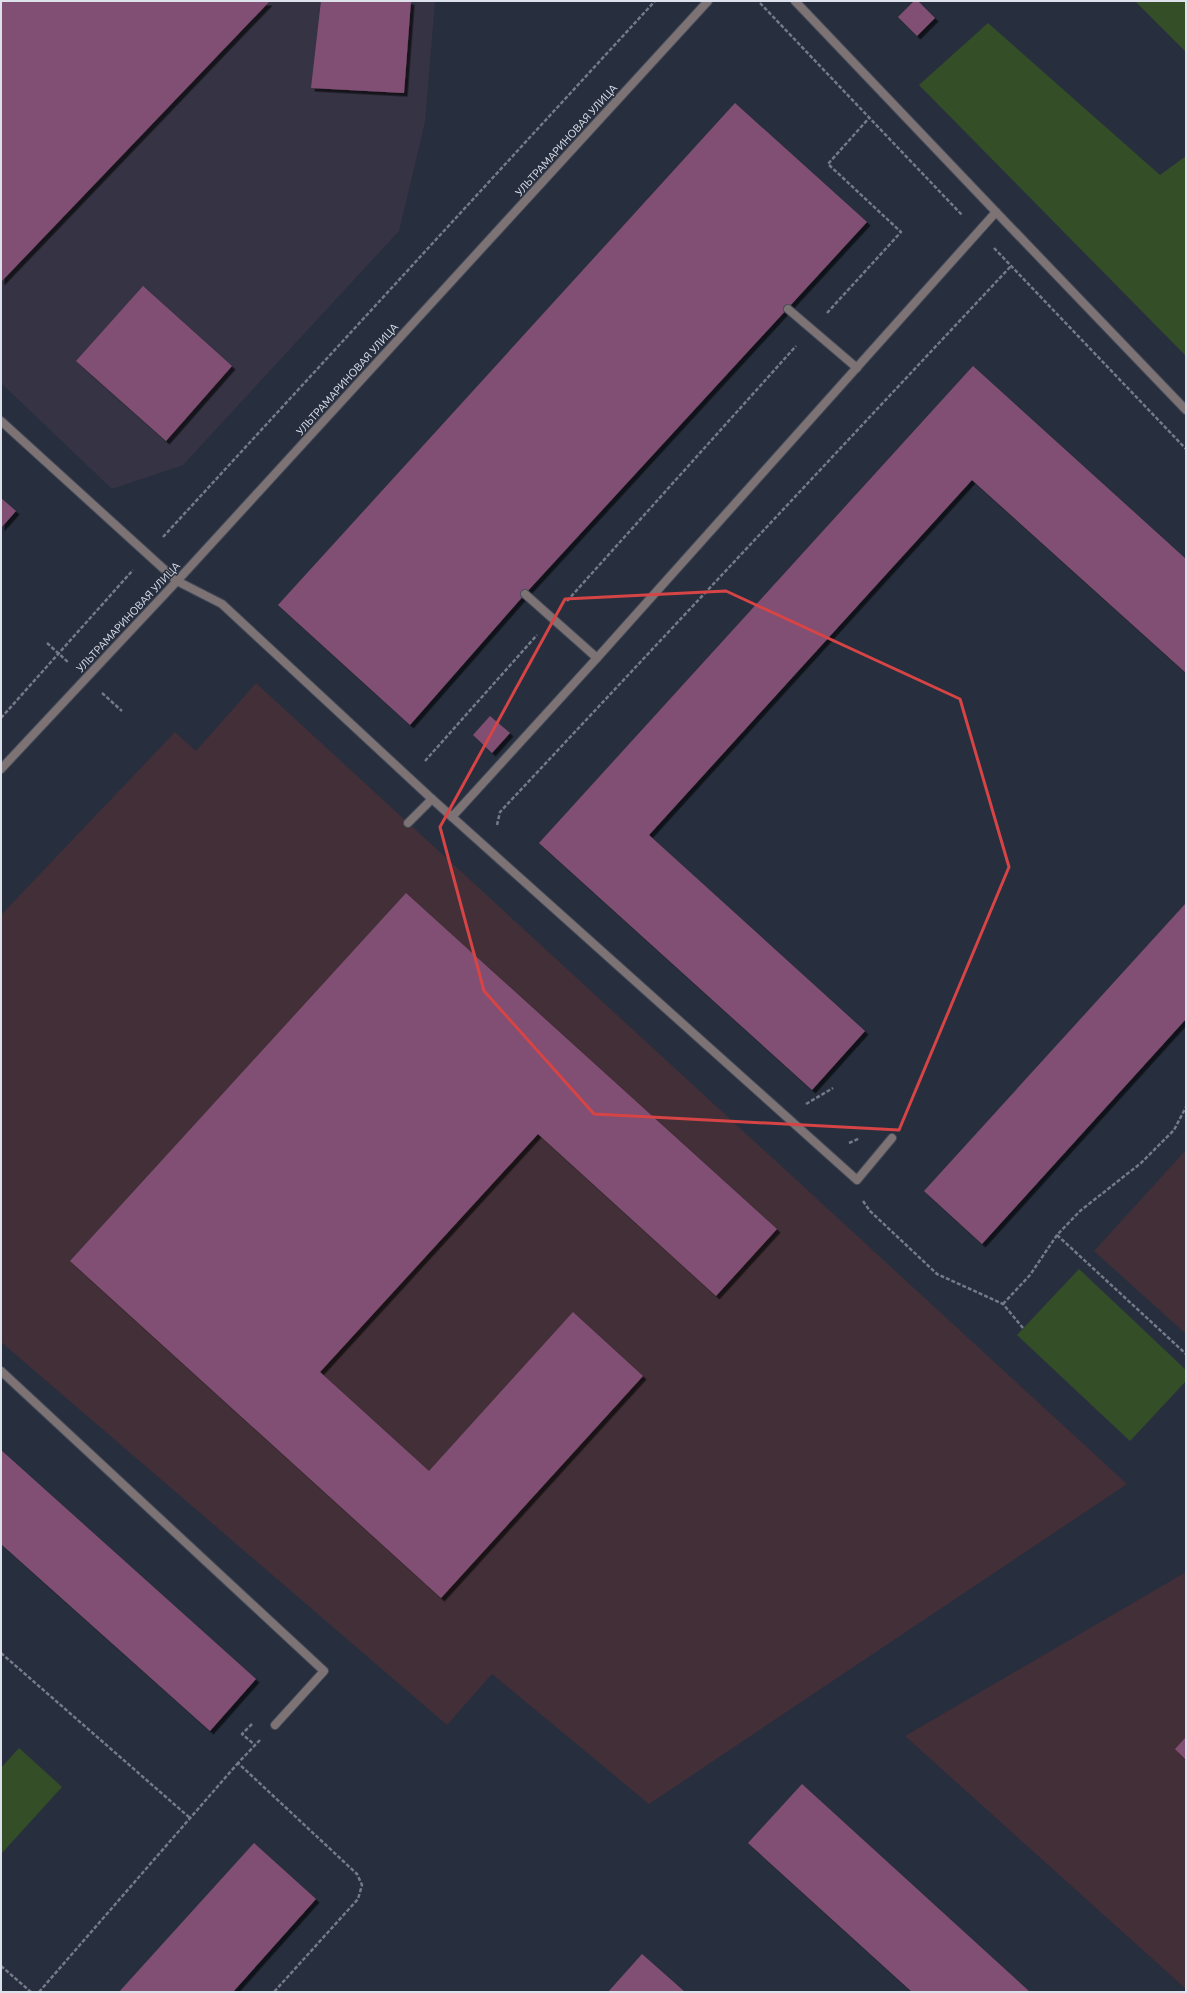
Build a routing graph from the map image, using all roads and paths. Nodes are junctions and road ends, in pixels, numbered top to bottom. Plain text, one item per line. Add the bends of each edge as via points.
1 (655, 1) edge
2 (708, 1) edge
3 (795, 1) edge
4 (869, 118) dead end
5 (996, 212) junction
6 (1011, 266) dead end
7 (788, 309) dead end
8 (812, 329) junction
9 (857, 368) junction
10 (1186, 410) edge
11 (1, 421) edge
12 (148, 554) junction
13 (177, 581) junction
14 (525, 594) dead end
15 (552, 618) junction
16 (47, 643) dead end
17 (59, 654) junction
18 (597, 658) junction
19 (69, 663) dead end
20 (102, 693) dead end
21 (122, 711) dead end
22 (1, 718) edge
23 (420, 767) dead end
24 (1, 769) edge
25 (432, 799) junction
26 (452, 817) junction
27 (408, 822) dead end
28 (500, 831) dead end
29 (833, 1088) dead end
30 (805, 1105) dead end
31 (1186, 1107) edge
32 (864, 1135) dead end
33 (892, 1138) dead end
34 (846, 1143) dead end
35 (868, 1195) dead end
36 (1057, 1235) junction
37 (1002, 1304) junction
38 (1023, 1328) dead end
39 (1186, 1354) edge
40 (1, 1371) edge
41 (1, 1653) edge
42 (253, 1724) dead end
43 (275, 1725) joint
44 (255, 1745) junction
45 (238, 1763) junction
46 (190, 1818) junction
47 (1, 1966) edge
48 (31, 1992) edge
49 (39, 1992) edge
50 (274, 1992) edge

1 - 12 path
2 - 13 street, УЛЬТРАМАРИНОВАЯ УЛИЦА
3 - 5 street
4 - 8 path via 828,164 901,232
5 - 9 street
5 - 10 street
6 - 28 path via 500,812 496,825
7 - 8 street
8 - 9 street
8 - 15 path
9 - 18 street
11 - 12 street
12 - 13 street
12 - 17 path
13 - 24 street, УЛЬТРАМАРИНОВАЯ УЛИЦА
13 - 25 street via 222,604
14 - 15 street
15 - 18 street
15 - 23 path
16 - 17 path
17 - 19 path
17 - 22 path
18 - 26 street
20 - 21 path
25 - 26 street
25 - 27 street
26 - 33 street via 857,1180
29 - 30 path
31 - 36 path via 1174,1130 1142,1163 1080,1211
32 - 34 path via 858,1140
35 - 37 path via 862,1200 870,1211 937,1274
36 - 37 path via 1030,1275
36 - 39 path
37 - 38 path
40 - 43 street via 324,1671
41 - 46 path
42 - 44 path via 242,1734
43 - 44 path
44 - 45 path
45 - 46 path
45 - 50 path via 356,1874 362,1885 358,1899
46 - 49 path
47 - 48 path

